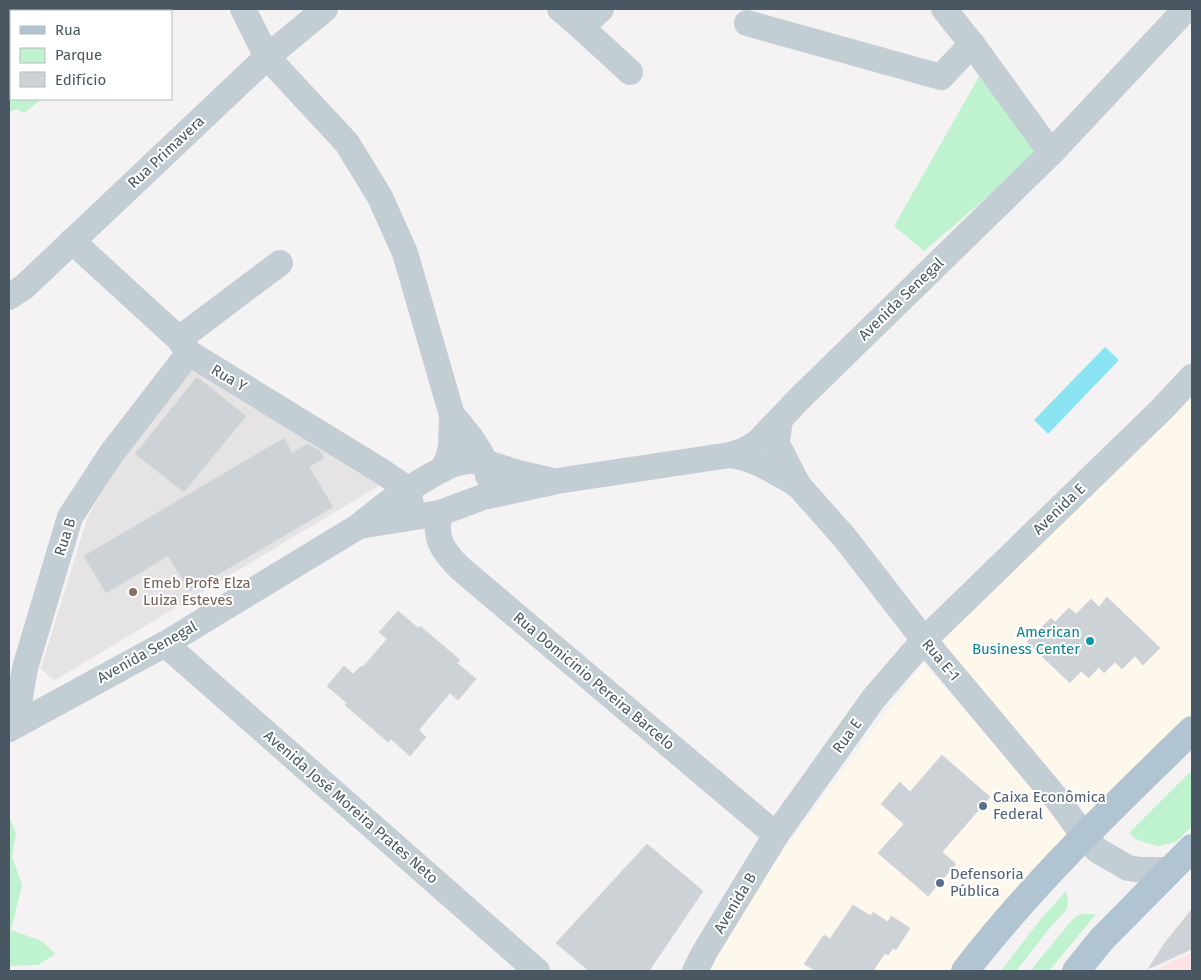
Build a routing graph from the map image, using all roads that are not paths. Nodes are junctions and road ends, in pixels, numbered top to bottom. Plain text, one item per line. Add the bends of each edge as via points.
1 (243, 9) edge
2 (325, 9) edge
3 (560, 9) edge
4 (601, 9) edge
5 (944, 9) edge
6 (1187, 9) edge
7 (1192, 13) edge
8 (747, 23) dead end
9 (581, 27) junction
10 (972, 44) junction
11 (267, 57) junction
12 (630, 72) dead end
13 (1051, 153) junction
14 (72, 242) junction
15 (280, 264) dead end
16 (9, 297) edge
17 (184, 346) junction
18 (1192, 377) edge
19 (452, 415) junction
20 (780, 420) junction
21 (730, 455) junction
22 (486, 463) junction
23 (443, 469) junction
24 (557, 481) junction
25 (798, 485) junction
26 (408, 489) junction
27 (483, 497) junction
28 (440, 513) junction
29 (413, 516) junction
30 (359, 526) junction
31 (924, 640) junction
32 (165, 644) junction
33 (13, 726) edge
34 (1192, 730) edge
35 (776, 835) junction
36 (1084, 836) junction
37 (1192, 848) edge
38 (1170, 870) junction
39 (537, 971) edge
40 (695, 971) edge
41 (965, 971) edge
42 (1076, 971) edge

1 - 11 street
2 - 11 street, Rua Primavera
3 - 9 street
4 - 9 street
5 - 10 street
6 - 7 street
6 - 13 street, Avenida Senegal
8 - 10 street via 941,76
9 - 12 street
10 - 13 street
11 - 14 street, Rua Primavera
11 - 19 street via 347,143 380,197 404,253
13 - 20 street, Avenida Senegal
14 - 16 street, Rua Primavera
14 - 17 street, Rua Y
15 - 17 street, Rua B
17 - 26 street, Rua Y
17 - 33 street, Rua B via 70,517 25,668
18 - 31 street, Avenida E
19 - 22 street
19 - 23 street via 451,446
20 - 21 street, Avenida Senegal via 757,443
20 - 25 street, Rua E-1 via 778,446
21 - 24 street, Avenida Senegal
21 - 25 street, Rua E-1 via 760,463
22 - 23 street, Avenida Senegal via 470,461
22 - 24 street, Avenida Senegal
22 - 27 street via 488,482
23 - 26 street, Avenida Senegal
24 - 27 street, Avenida Senegal
25 - 31 street, Rua E-1 via 845,538
26 - 29 street
26 - 30 street, Avenida Senegal
27 - 28 street, Avenida Senegal
28 - 29 street, Avenida Senegal
28 - 35 street, Rua Domicinio Pereira Barcelo via 437,527 442,545 461,569
29 - 30 street, Avenida Senegal
30 - 32 street, Avenida Senegal
31 - 35 street, Rua E via 874,698
31 - 36 street, Rua E-1
32 - 33 street, Avenida Senegal
32 - 39 street, Avenida José Moreira Prates Neto
34 - 36 main road
35 - 40 street, Avenida B
36 - 38 street, Rua E-1 via 1098,850 1128,868
36 - 41 main road via 1009,917
37 - 38 main road
38 - 42 main road via 1102,939

